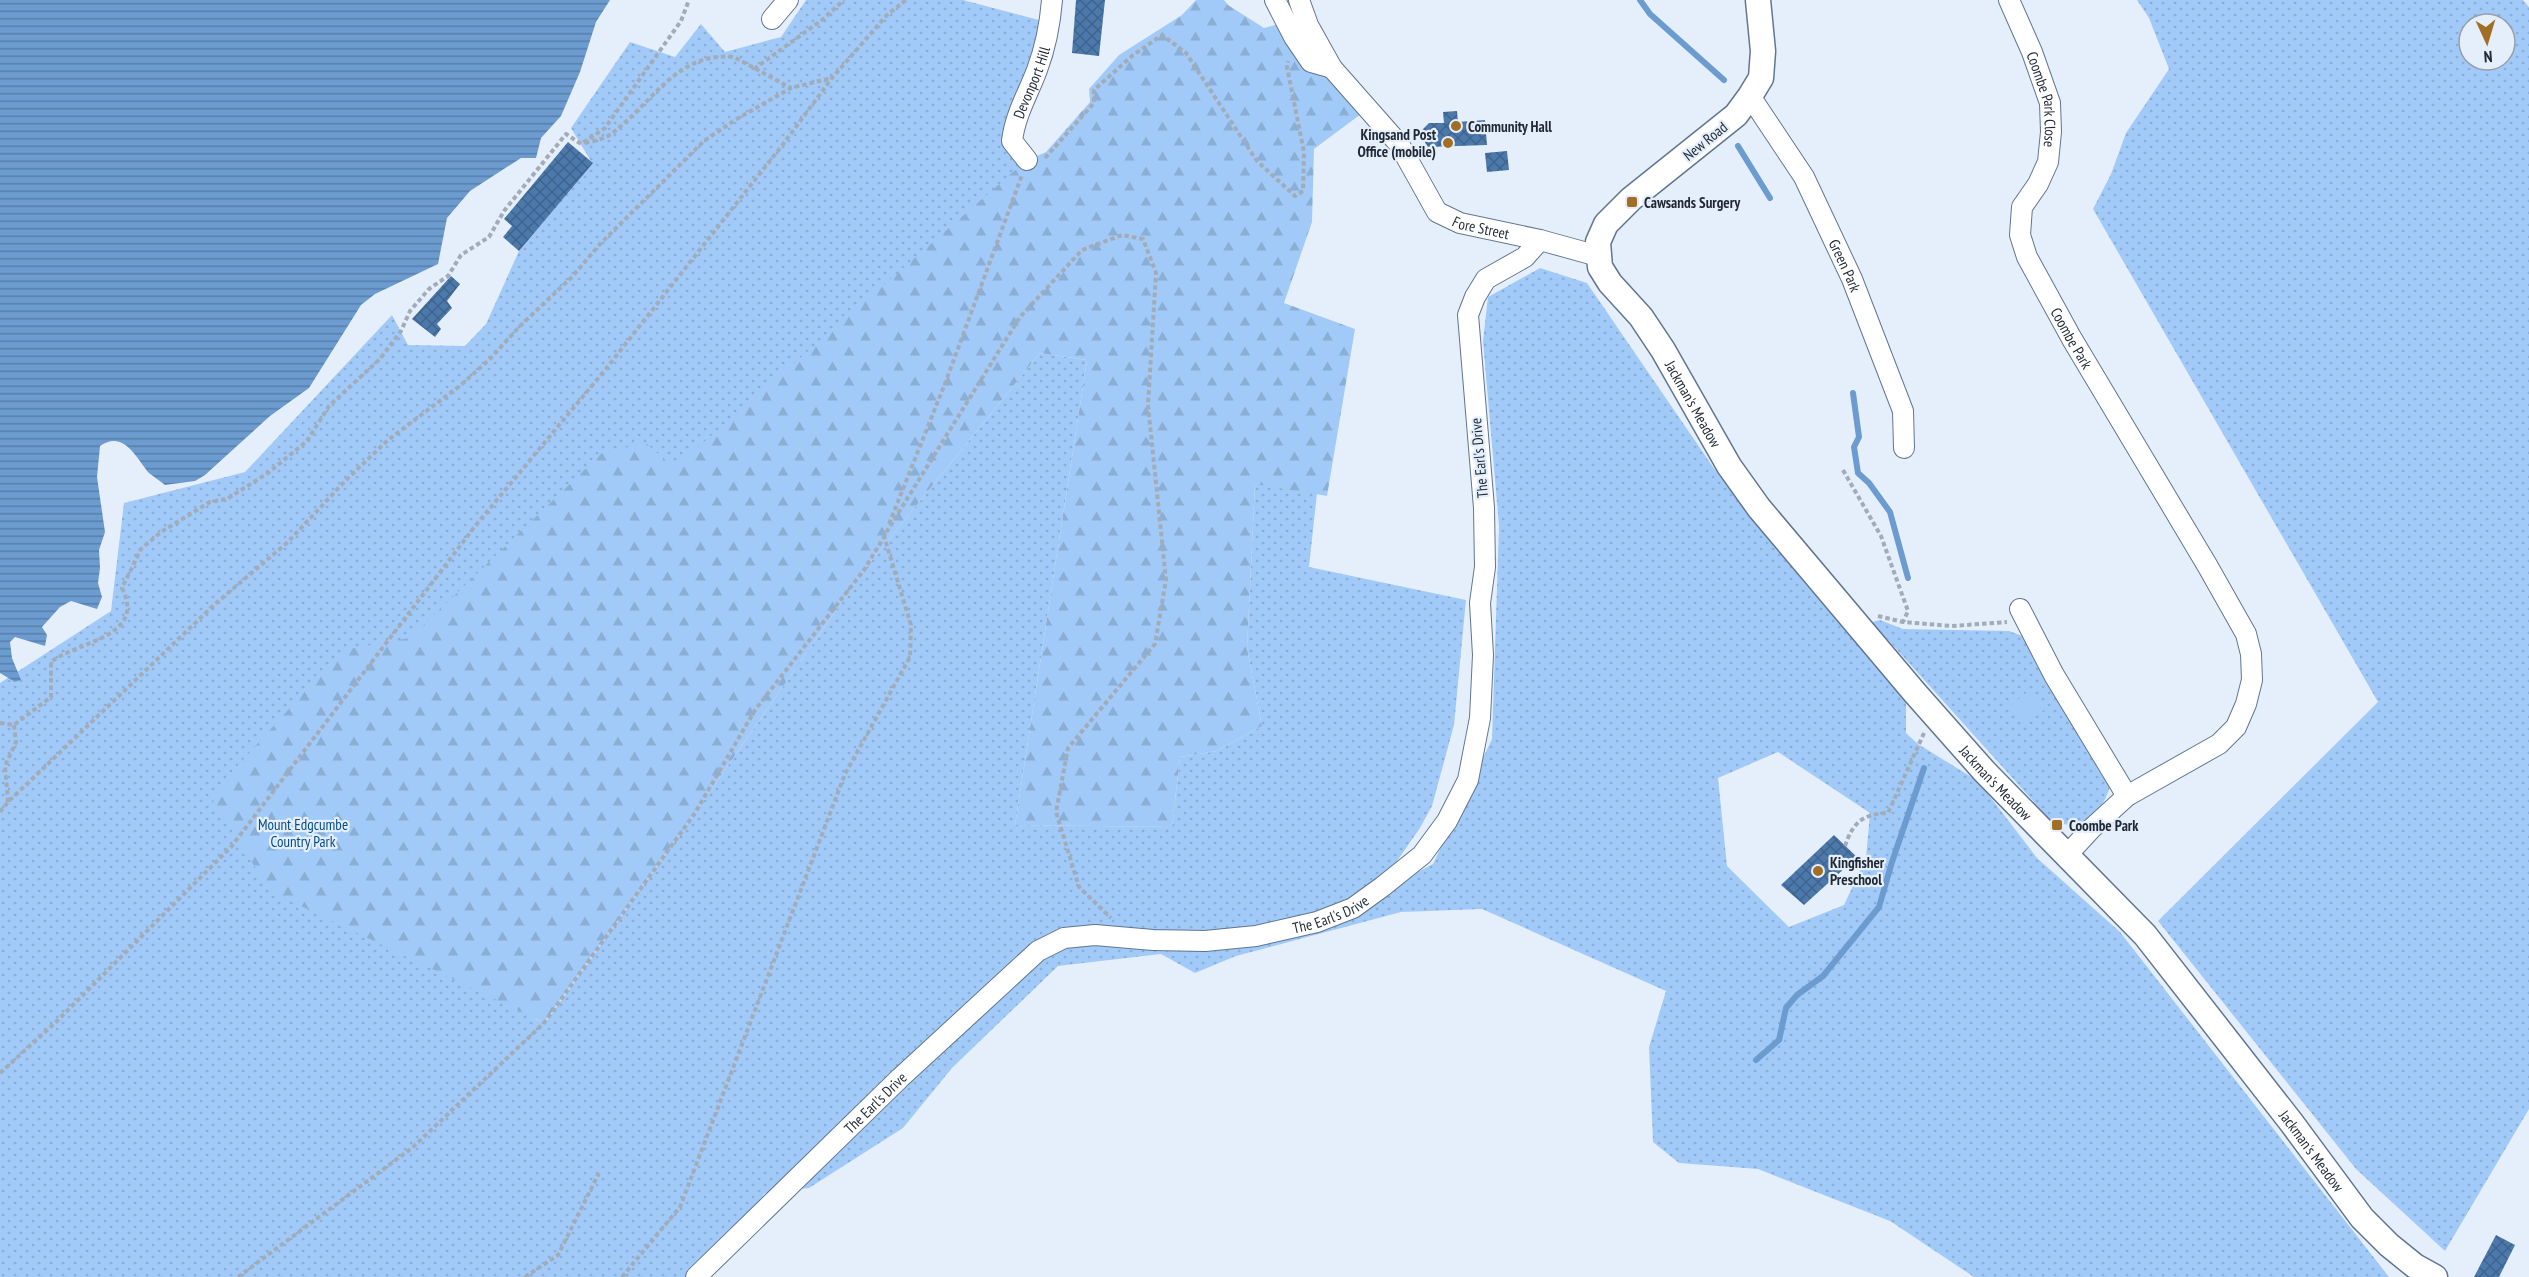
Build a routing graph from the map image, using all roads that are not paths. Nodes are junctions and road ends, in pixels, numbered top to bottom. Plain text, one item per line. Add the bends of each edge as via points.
1 (788, 0) edge
2 (1052, 0) edge
3 (1275, 0) edge
4 (1299, 0) edge
5 (1758, 0) edge
6 (2009, 0) edge
7 (772, 19) dead end
8 (1332, 68) junction
9 (1750, 96) junction
10 (1026, 162) road end
11 (2020, 235) joint
12 (1540, 240) junction
13 (1598, 256) junction
14 (1904, 448) dead end
15 (2023, 614) road end
16 (2127, 796) junction
17 (2067, 855) junction
18 (696, 1277) edge
19 (2435, 1277) edge

1 - 7 street
2 - 10 street, Devonport Hill via 1049,35 1014,123 1012,141
3 - 8 street via 1311,62
4 - 8 street, Fore Street via 1308,26
5 - 9 street, New Road via 1761,78
6 - 11 street, Coombe Park Close via 2050,103 2052,132 2049,162 2022,207
8 - 12 street, Fore Street via 1399,144 1437,212 1460,223
9 - 13 street, New Road via 1736,115 1631,199 1606,224 1598,242
9 - 14 street, Green Park via 1804,177 1852,279 1904,411
11 - 16 street, Coombe Park via 2027,258 2072,339 2246,634 2251,654 2252,680 2236,728 2219,744
12 - 13 street, Fore Street
12 - 18 street, The Earl's Drive via 1525,257 1486,279 1468,315 1484,508 1480,718 1468,780 1447,821 1422,855 1353,908 1317,922 1256,936 1205,941 1095,935 1064,938 1038,951 900,1078
13 - 17 street, Jackman's Meadow via 1610,283 1641,317 1663,350 1729,466 1759,508 1984,771
15 - 16 street via 2054,675
16 - 17 street, Coombe Park
17 - 19 street, Jackman's Meadow via 2145,935 2362,1218 2389,1245

